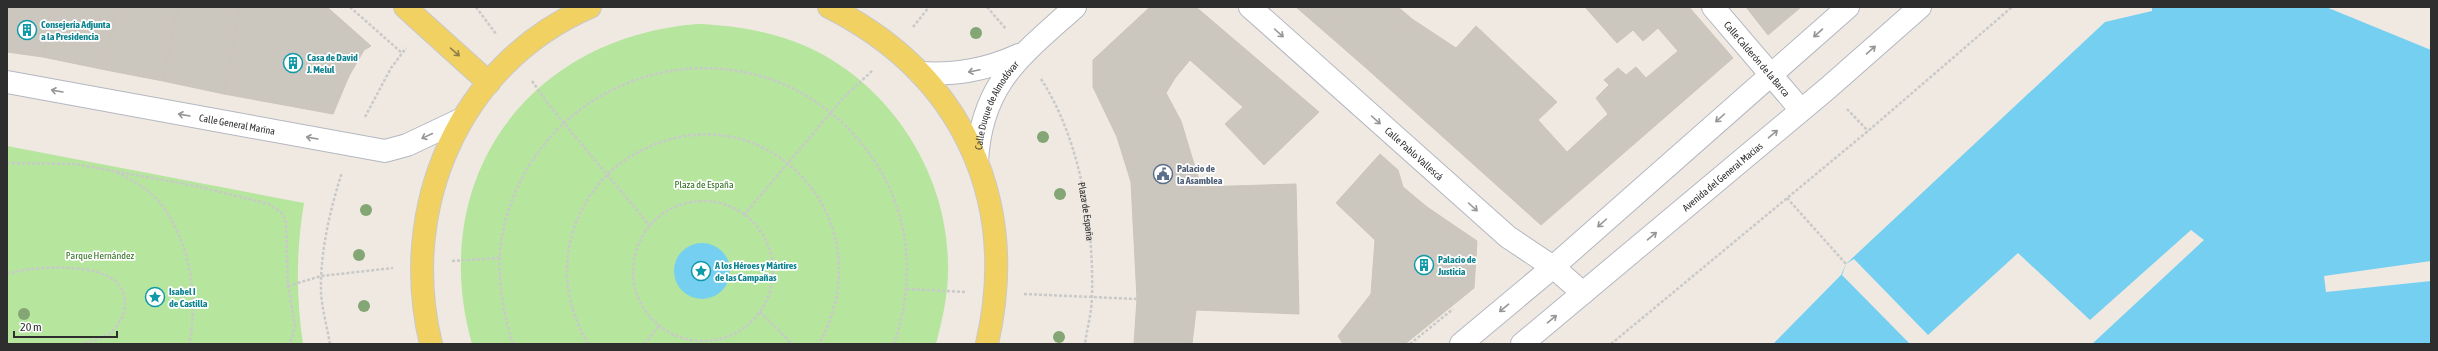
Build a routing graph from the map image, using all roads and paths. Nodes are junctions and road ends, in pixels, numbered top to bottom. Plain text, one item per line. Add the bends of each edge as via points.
1 (350, 7) edge
2 (405, 7) edge
3 (590, 7) edge
4 (829, 7) edge
5 (1075, 7) edge
6 (1250, 7) edge
7 (1713, 7) edge
8 (1848, 7) edge
9 (1920, 7) edge
10 (2012, 7) edge
11 (402, 53) dead end
12 (1024, 53) junction
13 (920, 73) junction
14 (1770, 74) junction
15 (7, 82) edge
16 (489, 82) junction
17 (1045, 86) dead end
18 (844, 97) dead end
19 (549, 105) dead end
20 (1801, 110) junction
21 (831, 112) junction
22 (462, 119) junction
23 (564, 122) junction
24 (977, 162) junction
25 (7, 163) edge
26 (788, 163) junction
27 (113, 170) junction
28 (607, 174) junction
29 (1787, 198) junction
30 (744, 215) junction
31 (650, 226) junction
32 (478, 258) dead end
33 (500, 258) junction
34 (1846, 264) dead end
35 (1553, 267) junction
36 (7, 274) edge
37 (321, 276) dead end
38 (288, 286) junction
39 (1583, 293) junction
40 (1456, 307) dead end
41 (760, 312) junction
42 (660, 326) junction
43 (82, 344) edge
44 (189, 344) edge
45 (290, 344) edge
46 (431, 344) edge
47 (514, 344) edge
48 (588, 344) edge
49 (644, 344) edge
50 (792, 344) edge
51 (819, 344) edge
52 (894, 344) edge
53 (987, 344) edge
54 (1085, 344) edge
55 (1410, 344) edge
56 (1461, 344) edge
57 (1522, 344) edge
58 (1611, 344) edge

1 - 11 path
2 -> 16 main road
3 - 16 main road via 535,39
4 - 13 main road via 874,32
5 - 12 street, Calle Duque de Almodóvar
6 -> 35 street, Calle Pablo Vallescá via 1508,238
7 - 14 street, Calle Calderón de la Barca
8 -> 14 street
20 -> 9 street, Avenida del General Macias
10 - 29 path
12 -> 13 street, Calle Duque de Almodóvar via 1000,64 974,71
12 - 24 street, Calle Duque de Almodóvar via 1007,71 994,91 984,114 978,137
13 - 24 main road via 953,114
14 - 20 street, Calle Calderón de la Barca
14 -> 35 street
22 -> 15 street, Calle General Marina via 407,145 384,151
16 - 22 main road
17 - 54 path, Plaza de España via 1072,146 1088,213 1092,297
18 - 21 path
19 - 23 path
39 -> 20 street, Avenida del General Macias
21 - 23 path via 804,94 775,80 744,71 712,67 680,69 626,83 591,102
21 - 26 path
21 - 52 path via 852,131 870,153 885,178 901,218 907,261 907,289 902,321
22 - 46 main road via 440,165 432,189 422,239 422,295
23 - 28 path
23 - 33 path via 544,144 526,170 513,198 504,228
24 - 53 main road via 991,206 996,239 996,293
25 - 27 path via 75,164
26 - 28 path via 748,142 706,134 663,141 630,156
26 - 30 path
26 - 51 path via 803,177 821,202 836,235 840,258 837,302 830,324
27 - 38 path via 270,204 282,214 286,222
27 - 44 path via 133,180 160,203 179,233 186,253 194,323
28 - 31 path
28 - 48 path via 592,192 580,213 571,236 567,260 571,308
29 - 34 path
29 - 58 path
30 - 31 path via 721,204 695,202 670,210
30 - 41 path via 761,232 769,248 773,266 771,290
31 - 42 path via 638,247 635,284 644,307
32 - 33 path
33 - 47 path via 500,290
35 - 39 street, Calle Pablo Vallescá
35 -> 56 street
36 - 43 path via 40,268 64,268 94,272 114,280 125,298 126,307 120,321 109,333
37 - 38 path
38 - 45 path via 295,326
57 -> 39 street, Avenida del General Macias
40 - 55 path
41 - 42 path via 742,329 719,339 694,340
41 - 50 path
42 - 49 path

